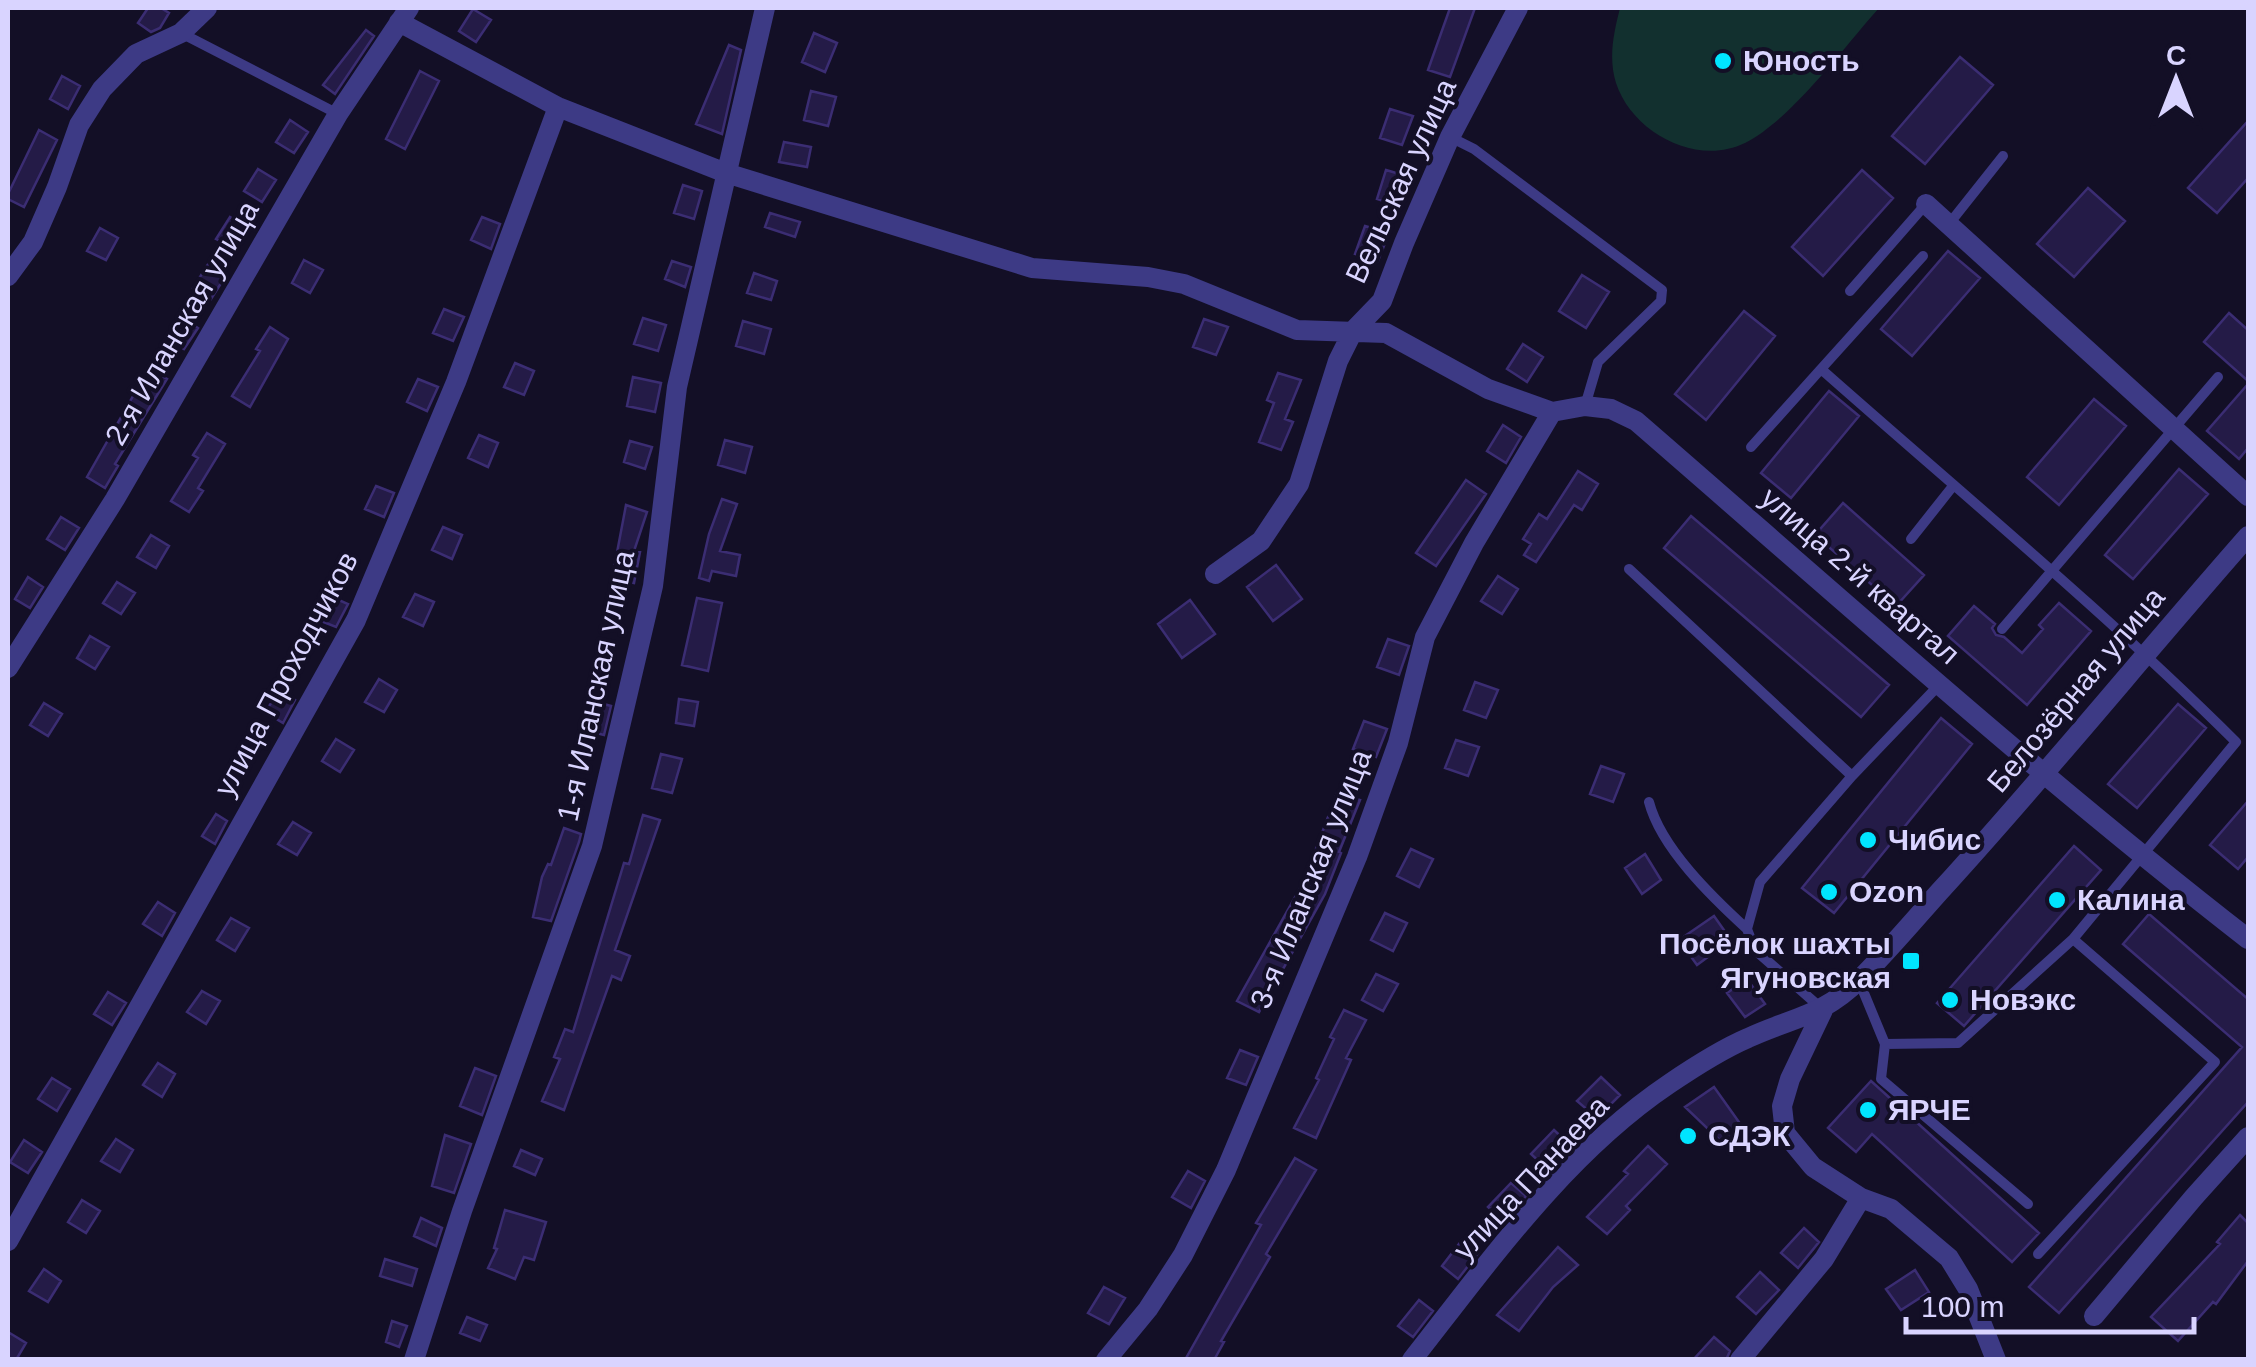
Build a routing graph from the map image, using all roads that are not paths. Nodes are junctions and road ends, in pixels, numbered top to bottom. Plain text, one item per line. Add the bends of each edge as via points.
1 (207, 8) edge
2 (765, 8) edge
3 (1518, 8) edge
4 (404, 15) edge
5 (180, 33) junction
6 (558, 107) junction
7 (338, 114) junction
8 (1450, 137) junction
9 (2003, 156) dead end
10 (726, 173) junction
11 (1926, 204) joint
12 (1948, 224) junction
13 (1923, 256) dead end
14 (8, 276) edge
15 (1850, 291) dead end
16 (1354, 330) junction
17 (1821, 369) junction
18 (2218, 377) dead end
19 (1585, 406) junction
20 (1552, 412) junction
21 (2174, 428) junction
22 (1751, 447) dead end
23 (1953, 486) junction
24 (2248, 496) edge
25 (2248, 536) edge
26 (1911, 539) dead end
27 (1629, 569) dead end
28 (2049, 572) junction
29 (1215, 574) dead end
30 (2002, 629) dead end
31 (2145, 652) junction
32 (8, 668) edge
33 (1940, 684) junction
34 (1852, 776) junction
35 (2046, 776) junction
36 (1649, 802) dead end
37 (2140, 856) junction
38 (1747, 929) junction
39 (2074, 940) junction
40 (2248, 940) edge
41 (1858, 981) junction
42 (1823, 1010) junction
43 (1885, 1044) junction
44 (2248, 1137) edge
45 (1861, 1198) junction
46 (2028, 1204) dead end
47 (8, 1241) edge
48 (2038, 1254) dead end
49 (2094, 1316) dead end
50 (414, 1360) edge
51 (1106, 1360) edge
52 (1412, 1360) edge
53 (1740, 1360) edge
54 (1996, 1360) edge

1 - 5 street
2 - 10 street, 1-я Иланская улица
3 - 8 street, Вельская улица
4 - 6 street
4 - 7 street, 2-я Иланская улица
5 - 7 lane
5 - 14 street via 136,54 102,88 79,125 32,242
6 - 10 street
6 - 47 street, улица Проходчиков via 456,382 356,620
7 - 32 street, 2-я Иланская улица
8 - 16 street, Вельская улица via 1382,300
8 - 19 lane via 1662,290 1661,301 1598,362
9 - 12 lane
10 - 16 street via 1032,268 1148,277 1184,284 1296,330
10 - 50 street, 1-я Иланская улица via 677,386 653,586 592,846
11 - 12 street
11 - 15 lane
12 - 21 street
13 - 17 lane
16 - 20 street via 1386,332 1488,389
16 - 29 street, Вельская улица via 1299,484 1260,540
17 - 22 lane
17 - 23 lane
18 - 21 lane
19 - 20 street
19 - 33 street, улица 2-й квартал via 1636,420
20 - 51 street, 3-я Иланская улица via 1426,636 1398,744 1357,857 1226,1170 1174,1269
21 - 24 street
21 - 28 lane
23 - 26 lane
23 - 28 lane
25 - 31 street, Белозёрная улица
27 - 34 lane
28 - 30 lane
28 - 31 lane
31 - 35 street, Белозёрная улица
31 - 37 lane via 2236,742
33 - 34 lane
33 - 35 street, улица 2-й квартал
34 - 38 lane via 1760,882
35 - 37 street, улица 2-й квартал
35 - 41 street, Белозёрная улица
36 - 38 lane via 1665,838
37 - 39 lane
37 - 40 street, улица 2-й квартал
38 - 42 lane via 1755,950
39 - 43 lane via 1958,1043
39 - 48 lane via 2215,1062
41 - 42 street, Белозёрная улица
41 - 43 lane
42 - 45 street via 1790,1078 1782,1122 1796,1151
42 - 52 street, улица Панаева via 1719,1053 1605,1134 1510,1237
43 - 46 lane via 1881,1078
44 - 49 street
45 - 53 street via 1832,1247
45 - 54 street via 1891,1209 1949,1258

